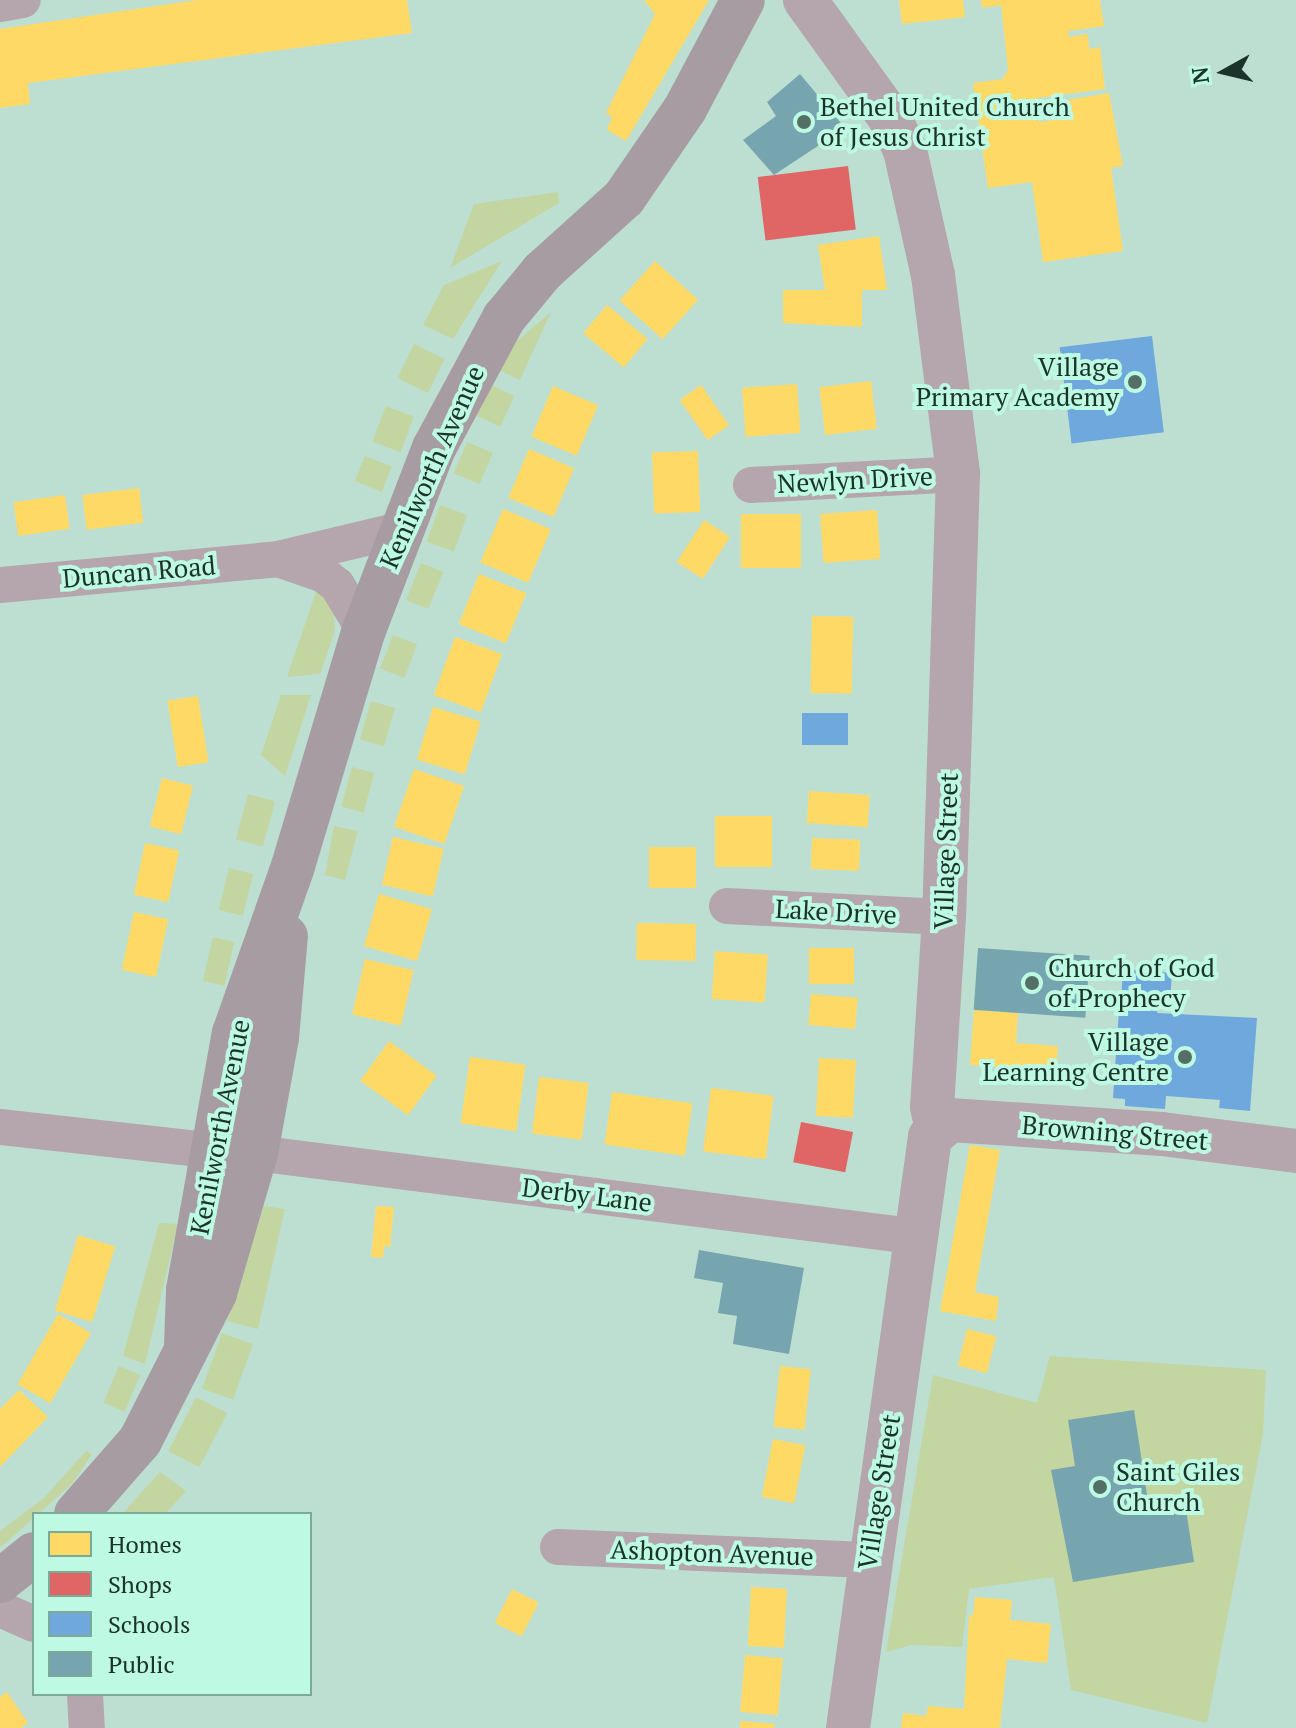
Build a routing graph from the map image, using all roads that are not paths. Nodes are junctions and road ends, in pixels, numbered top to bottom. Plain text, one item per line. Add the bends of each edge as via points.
1 (23, 0) edge
2 (743, 0) edge
3 (805, 0) edge
4 (0, 4) edge
5 (958, 474) junction
6 (751, 485) dead end
7 (400, 530) junction
8 (278, 559) junction
9 (0, 585) edge
10 (364, 630) junction
11 (293, 866) junction
12 (727, 906) dead end
13 (944, 917) junction
14 (0, 1127) edge
15 (937, 1128) junction
16 (209, 1150) junction
17 (1296, 1151) edge
18 (256, 1153) junction
19 (919, 1237) junction
20 (186, 1347) junction
21 (78, 1512) edge
22 (558, 1547) dead end
23 (32, 1556) edge
24 (867, 1560) junction
25 (0, 1581) edge
26 (0, 1609) edge
27 (32, 1623) edge
28 (85, 1696) edge
29 (87, 1728) edge
30 (848, 1728) edge

1 - 4 street
2 - 7 highway, Kenilworth Avenue via 685,109 624,198 542,272 504,318 456,399
3 - 5 street, Village Street via 890,118 905,150 933,275
5 - 6 street, Newlyn Drive
5 - 13 street, Village Street
7 - 8 street, Duncan Road
7 - 10 highway, Kenilworth Avenue
8 - 9 street, Duncan Road
8 - 10 street, Duncan Road via 330,580
10 - 11 highway, Kenilworth Avenue
11 - 16 highway, Kenilworth Avenue via 234,1033
11 - 18 highway, Kenilworth Avenue via 277,1038
12 - 13 street, Lake Drive
13 - 15 street, Village Street via 932,1107
14 - 16 street
15 - 17 street, Browning Street via 950,1120 1162,1134
15 - 19 street, Village Street via 930,1137
16 - 20 highway, Kenilworth Avenue via 188,1290
18 - 19 street, Derby Lane
18 - 20 highway, Kenilworth Avenue via 215,1293
19 - 24 street, Village Street
20 - 21 highway, Kenilworth Avenue via 140,1441
22 - 24 street, Ashopton Avenue
23 - 25 highway
24 - 30 street, Village Street
26 - 27 street
28 - 29 street

